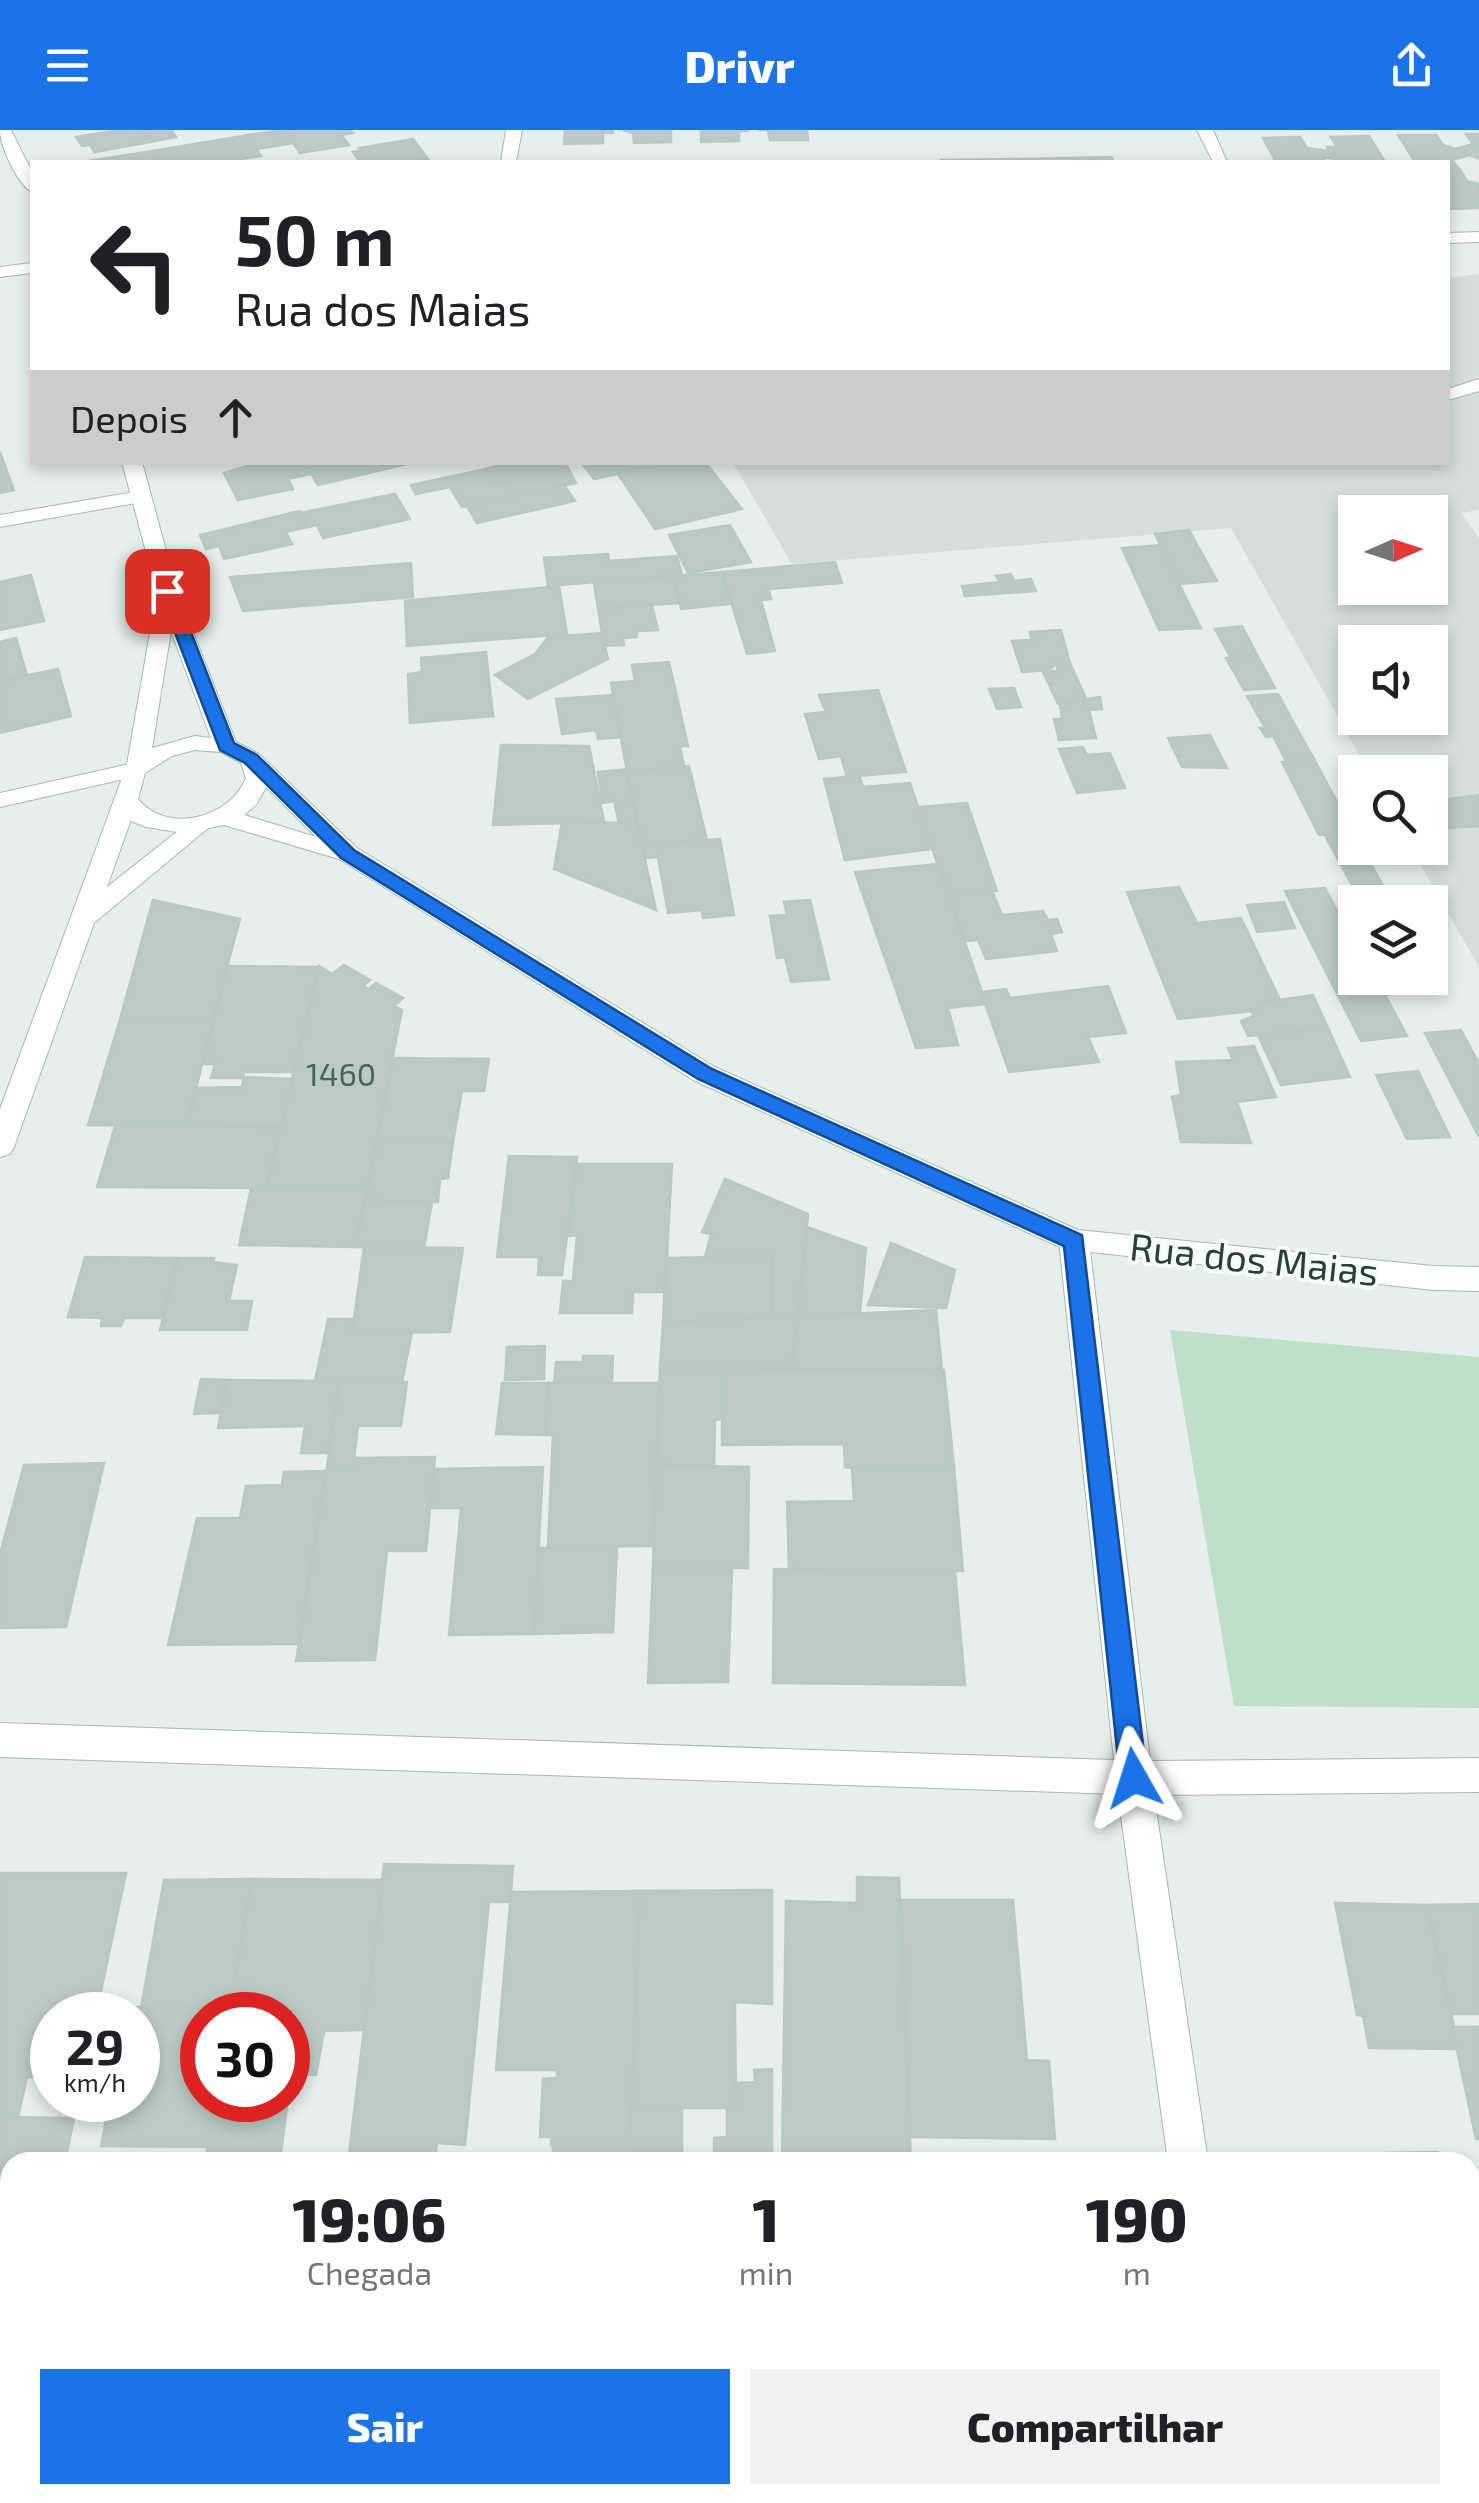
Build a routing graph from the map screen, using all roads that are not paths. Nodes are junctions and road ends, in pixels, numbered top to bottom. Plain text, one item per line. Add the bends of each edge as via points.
1 (2, 130) edge
2 (514, 130) edge
3 (1205, 130) edge
4 (510, 160) edge
5 (1219, 160) edge
6 (30, 183) edge
7 (1479, 237) edge
8 (1450, 238) edge
9 (30, 268) edge
10 (0, 272) edge
11 (1479, 385) edge
12 (1450, 394) edge
13 (133, 465) edge
14 (140, 497) junction
15 (0, 521) edge
16 (167, 591) junction
17 (226, 746) junction
18 (251, 759) junction
19 (136, 768) junction
20 (0, 800) edge
21 (126, 800) junction
22 (212, 820) junction
23 (348, 854) junction
24 (82, 919) junction
25 (0, 1147) edge
26 (1074, 1241) junction
27 (1479, 1279) edge
28 (0, 1740) edge
29 (1479, 1774) edge
30 (1134, 1778) junction
31 (1187, 2152) edge

1 - 6 main road
2 - 4 main road
3 - 5 main road
7 - 8 main road
9 - 10 main road
11 - 12 main road
13 - 14 main road
14 - 15 main road
14 - 16 main road
16 - 17 main road
16 - 19 main road
17 - 18 main road
17 - 19 main road via 164,750
18 - 22 main road via 258,778 248,800
18 - 23 main road, Rua dos Maias
19 - 20 main road
19 - 21 main road
21 - 22 main road via 140,816 168,825
21 - 24 main road
22 - 23 main road, Rua dos Maias
22 - 24 main road
23 - 26 main road, Rua dos Maias via 705,1074
24 - 25 main road
26 - 27 main road, Rua dos Maias
26 - 30 main road
28 - 30 main road
29 - 30 main road
30 - 31 main road

